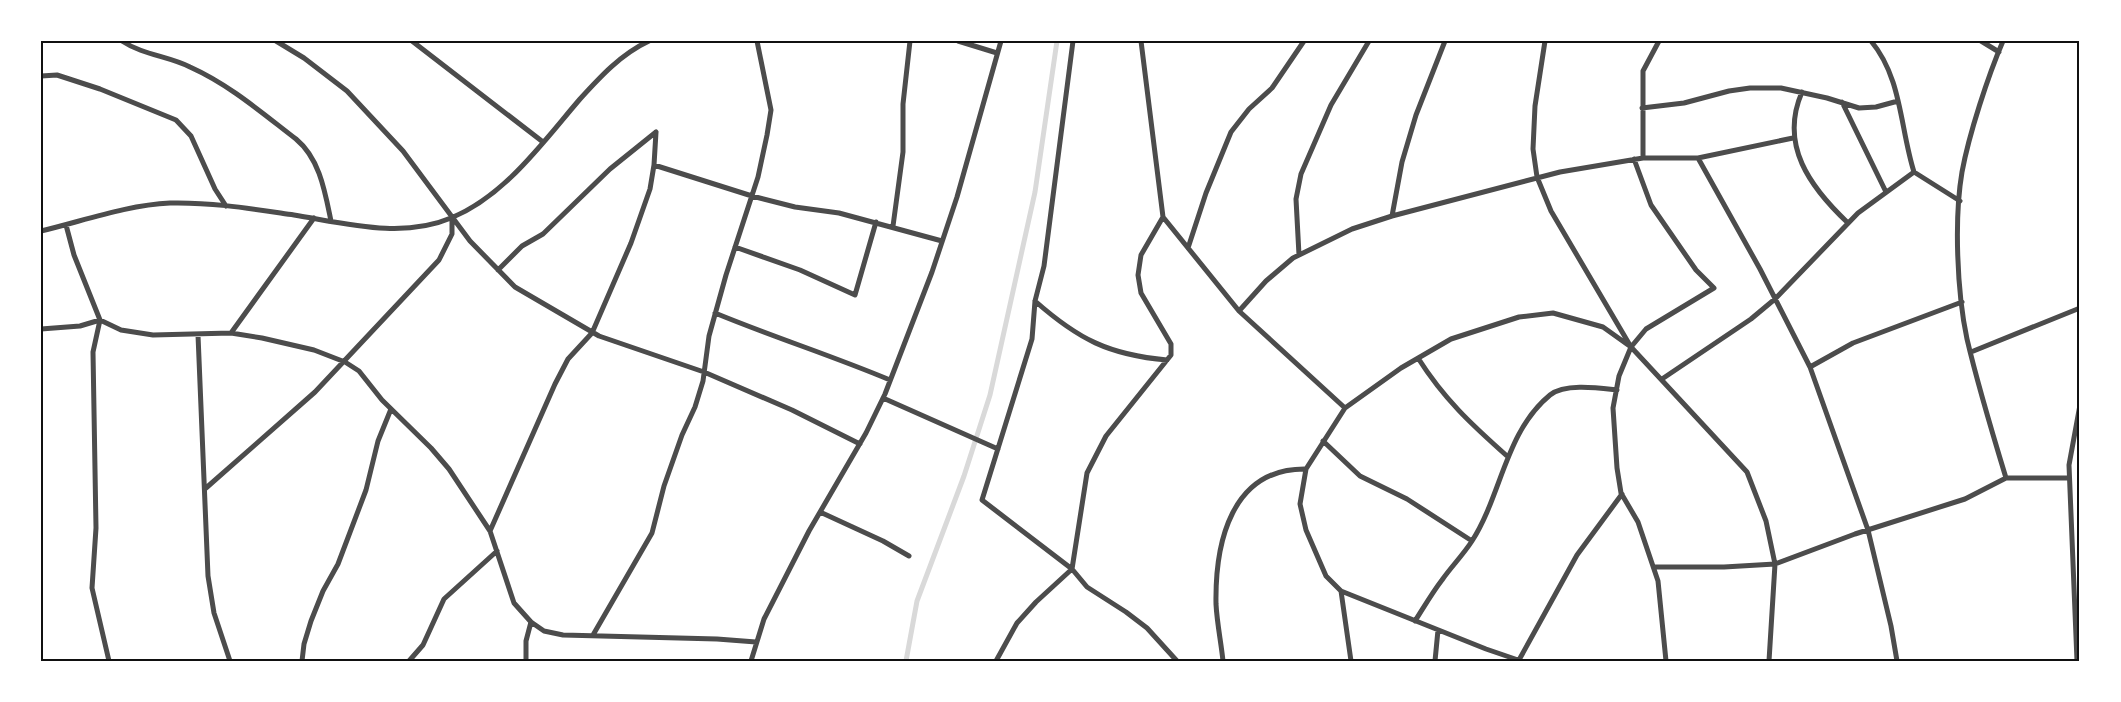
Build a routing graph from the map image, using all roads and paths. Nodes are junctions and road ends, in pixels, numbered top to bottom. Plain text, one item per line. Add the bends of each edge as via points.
1 (122, 41) edge
2 (276, 41) edge
3 (412, 41) edge
4 (649, 41) edge
5 (757, 41) edge
6 (910, 41) edge
7 (958, 41) edge
8 (1001, 41) edge
9 (1074, 41) edge
10 (1142, 41) edge
11 (1304, 41) edge
12 (1369, 41) edge
13 (1445, 41) edge
14 (1545, 41) edge
15 (1659, 41) edge
16 (1871, 41) edge
17 (1981, 41) edge
18 (2004, 41) edge
19 (1999, 52) junction
20 (997, 53) junction
21 (41, 76) edge
22 (1802, 92) junction
23 (1898, 101) junction
24 (1842, 102) junction
25 (1642, 108) junction
26 (1793, 138) junction
27 (543, 142) junction
28 (1643, 158) junction
29 (1698, 158) junction
30 (1634, 159) junction
31 (654, 165) junction
32 (1914, 172) junction
33 (1537, 177) junction
34 (1886, 192) junction
35 (752, 196) junction
36 (1960, 201) junction
37 (226, 206) junction
38 (1392, 216) junction
39 (1163, 217) junction
40 (314, 218) junction
41 (452, 218) junction
42 (331, 221) junction
43 (876, 222) junction
44 (1848, 223) junction
45 (66, 225) junction
46 (893, 226) junction
47 (41, 231) edge
48 (942, 241) junction
49 (735, 247) junction
50 (1188, 248) junction
51 (1299, 255) junction
52 (498, 270) junction
53 (1775, 299) junction
54 (1035, 301) junction
55 (1962, 302) junction
56 (2080, 308) edge
57 (1239, 310) junction
58 (715, 313) junction
59 (100, 320) junction
60 (41, 329) edge
61 (592, 332) junction
62 (231, 333) junction
63 (198, 335) junction
64 (1631, 347) junction
65 (1971, 352) junction
66 (1418, 358) junction
67 (1167, 360) junction
68 (345, 362) junction
69 (1810, 367) junction
70 (704, 372) junction
71 (1662, 379) junction
72 (890, 380) junction
73 (1617, 390) junction
74 (883, 398) junction
75 (2080, 405) edge
76 (1344, 408) junction
77 (392, 409) junction
78 (2077, 433) edge
79 (1323, 441) junction
80 (860, 444) junction
81 (998, 449) junction
82 (1507, 456) junction
83 (1306, 470) junction
84 (2006, 478) junction
85 (2069, 478) junction
86 (206, 488) junction
87 (1622, 494) junction
88 (820, 512) junction
89 (1868, 530) junction
90 (490, 531) junction
91 (1472, 541) junction
92 (497, 552) junction
93 (909, 556) dead end
94 (1775, 564) junction
95 (1654, 567) junction
96 (1072, 568) junction
97 (1341, 591) junction
98 (2077, 594) edge
99 (1415, 621) junction
100 (531, 622) junction
101 (1438, 630) junction
102 (593, 635) junction
103 (756, 642) junction
104 (1520, 660) edge
105 (109, 661) edge
106 (230, 661) edge
107 (302, 661) edge
108 (409, 661) edge
109 (526, 661) edge
110 (751, 661) edge
111 (996, 661) edge
112 (1177, 661) edge
113 (1223, 661) edge
114 (1351, 661) edge
115 (1435, 661) edge
116 (1666, 661) edge
117 (1770, 661) edge
118 (1897, 661) edge
119 (2077, 661) edge

1 - 42 street via 147,54 188,66 221,83 305,146 315,164
2 - 41 street via 347,91 403,151
3 - 27 street
4 - 27 street via 618,60
5 - 35 street via 771,110
6 - 46 street via 903,104 903,152
7 - 20 street
8 - 20 street
9 - 54 street via 1044,266
10 - 39 street
11 - 50 street via 1272,88 1249,109 1231,132
12 - 51 street via 1331,105 1301,174 1296,199
13 - 38 street via 1402,162
14 - 33 street via 1535,106 1533,149
15 - 25 street via 1643,71
16 - 23 street via 1892,77
17 - 19 street
18 - 19 street
19 - 36 street via 1962,172
20 - 48 street
21 - 37 street via 57,75 92,86 176,120 191,136
22 - 24 street
22 - 25 street via 1750,88 1684,104
22 - 26 street via 1795,109
23 - 24 street via 1859,108
23 - 32 street via 1905,146
24 - 34 street
25 - 28 street
26 - 29 street
26 - 44 street via 1805,172 1825,202
27 - 41 street via 510,178
28 - 29 street
28 - 30 street
29 - 53 street
30 - 33 street
30 - 64 street via 1651,204 1696,270 1714,288 1646,329
31 - 35 street
31 - 52 street via 656,132
31 - 61 street via 650,189 631,243
32 - 34 street
32 - 36 street
33 - 38 street
33 - 64 street via 1551,211
34 - 44 street
35 - 43 street
35 - 49 street
36 - 55 street via 1958,244
37 - 40 street
37 - 45 street via 169,203 108,213
38 - 51 street via 1352,229
39 - 50 street
39 - 67 street via 1141,255 1138,275 1141,293 1171,344 1171,355
40 - 42 street
40 - 62 street
41 - 42 street via 433,225 409,228 369,227
41 - 52 street
41 - 68 street via 452,234 438,260
43 - 46 street
43 - 49 street via 855,295 800,270
44 - 53 street
45 - 47 street
45 - 59 street via 74,255
46 - 48 street
48 - 72 street
49 - 58 street
50 - 57 street
51 - 57 street via 1266,281
52 - 61 street via 515,287
53 - 69 street
53 - 71 street
54 - 67 street via 1063,326 1089,341 1140,358
54 - 81 street via 1032,339
55 - 65 street
55 - 69 street via 1853,343
56 - 65 street
57 - 76 street
58 - 70 street
58 - 72 street
59 - 60 street via 80,326
59 - 63 street via 121,330 153,335
59 - 105 street via 93,352 96,528 92,588
61 - 70 street
61 - 90 street via 568,359 555,384
62 - 63 street
62 - 68 street via 314,350
63 - 86 street
64 - 66 street via 1603,327 1553,312 1519,317 1451,339
64 - 71 street
64 - 73 street
65 - 84 street
66 - 76 street
66 - 82 street via 1437,388 1458,412
67 - 96 street via 1106,436 1087,473
68 - 77 street via 359,370
68 - 86 street via 294,412
69 - 89 street
70 - 80 street
70 - 102 street via 695,407 664,486 652,533
71 - 94 street via 1747,472 1766,521
72 - 74 street
73 - 82 street via 1573,388 1551,393 1532,414
73 - 87 street via 1614,408
74 - 80 street
74 - 81 street
75 - 78 street
76 - 79 street
77 - 90 street via 449,470
77 - 107 street via 378,441 366,490 338,564 311,621
78 - 85 street
79 - 83 street
79 - 91 street via 1360,476 1407,499
80 - 88 street
81 - 96 street via 982,500
82 - 91 street
83 - 97 street via 1300,504 1306,530 1326,576
83 - 113 street via 1290,469 1268,475 1248,489 1228,522 1218,563 1216,605
84 - 85 street
84 - 89 street via 1965,499
85 - 98 street
86 - 106 street via 208,576 214,613
87 - 95 street via 1638,522
87 - 104 street via 1577,555
88 - 93 street
88 - 103 street via 764,619
89 - 94 street
89 - 118 street
90 - 92 street
91 - 99 street via 1440,581
92 - 100 street via 514,603
92 - 108 street via 444,599 423,645
94 - 95 street
94 - 117 street
95 - 116 street
96 - 111 street via 1017,623
96 - 112 street via 1087,588 1147,628
97 - 99 street
97 - 114 street
98 - 119 street
99 - 101 street
100 - 102 street via 544,631 563,635
100 - 109 street via 526,641
101 - 104 street
101 - 115 street
102 - 103 street
103 - 110 street

